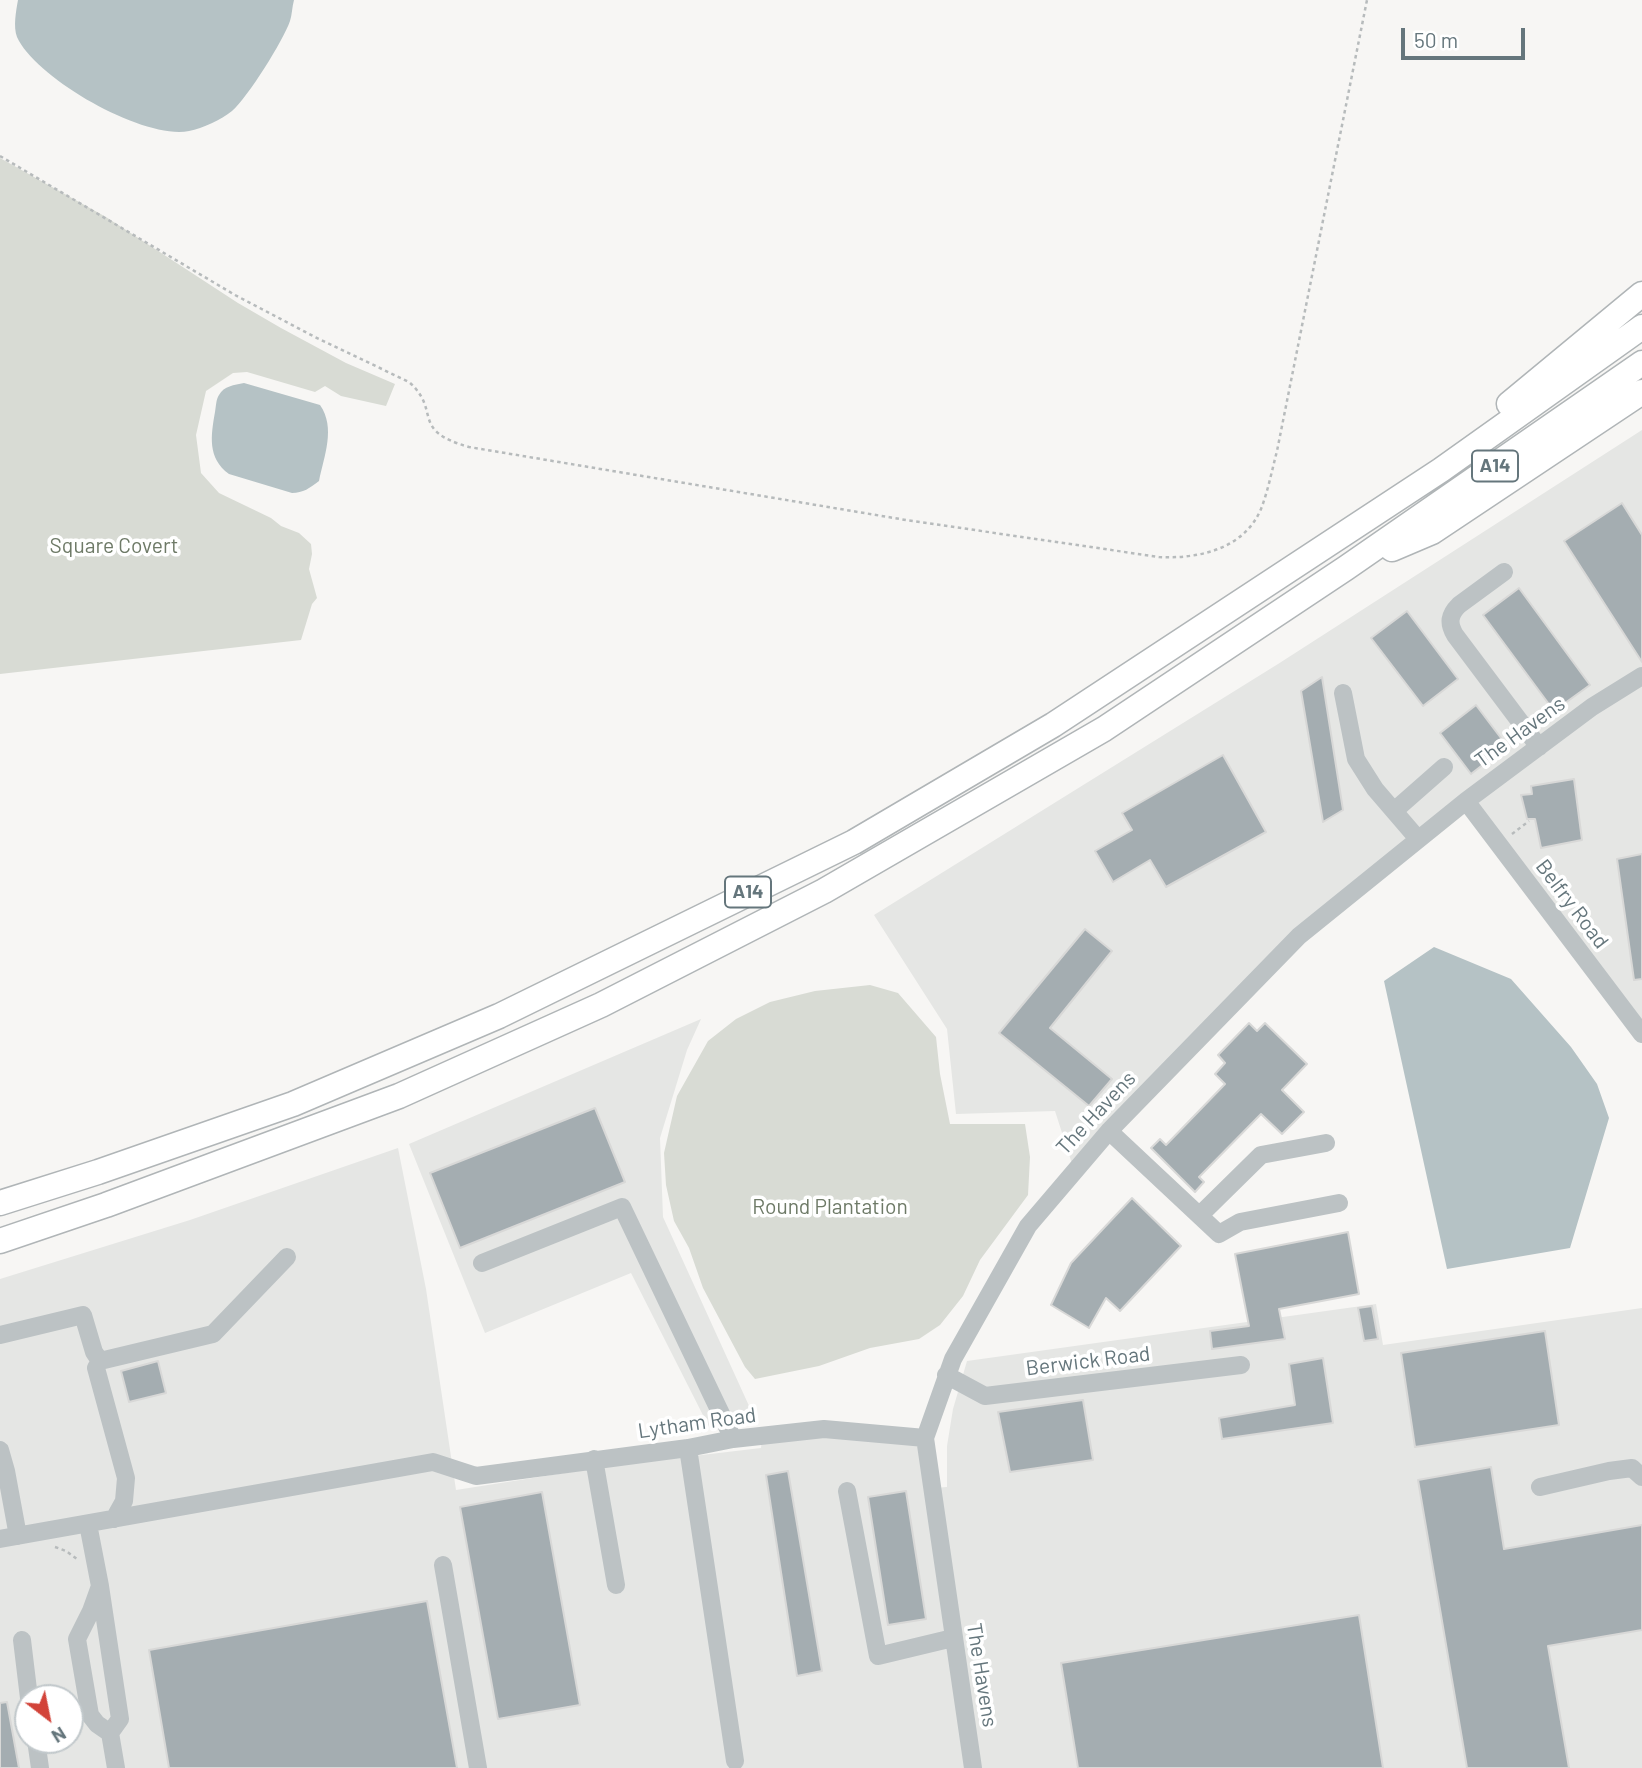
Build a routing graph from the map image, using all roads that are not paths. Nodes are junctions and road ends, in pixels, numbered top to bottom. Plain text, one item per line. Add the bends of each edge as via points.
1 (1642, 294) edge
2 (1642, 327) edge
3 (1642, 363) edge
4 (1642, 392) edge
5 (1441, 470) junction
6 (1346, 568) junction
7 (1504, 572) dead end
8 (1642, 676) edge
9 (1343, 693) dead end
10 (1539, 747) junction
11 (1444, 767) dead end
12 (1466, 801) junction
13 (1394, 811) junction
14 (1418, 839) junction
15 (1642, 1034) edge
16 (1109, 1131) junction
17 (1326, 1143) dead end
18 (0, 1203) edge
19 (1339, 1203) dead end
20 (1200, 1215) junction
21 (0, 1241) edge
22 (287, 1257) dead end
23 (482, 1263) dead end
24 (0, 1335) edge
25 (100, 1361) junction
26 (1241, 1365) dead end
27 (946, 1375) junction
28 (925, 1438) junction
29 (733, 1439) junction
30 (688, 1448) junction
31 (0, 1450) edge
32 (594, 1459) junction
33 (1642, 1477) edge
34 (1540, 1487) dead end
35 (847, 1491) dead end
36 (114, 1519) junction
37 (88, 1524) junction
38 (9, 1538) edge
39 (443, 1565) dead end
40 (616, 1585) dead end
41 (100, 1586) junction
42 (953, 1638) junction
43 (22, 1640) dead end
44 (27, 1684) edge
45 (109, 1726) junction
46 (735, 1761) dead end
47 (117, 1768) edge
48 (478, 1768) edge
49 (973, 1768) edge

1 - 5 highway, A14 via 1480,427
2 - 5 highway, A14
3 - 6 highway, A14
4 - 6 highway, A14 via 1432,533
5 - 18 highway, A14 via 1053,725 854,842 499,1016 293,1104
6 - 21 highway, A14 via 1093,736 824,891 601,1005 399,1096
7 - 10 street via 1452,611 1450,623
8 - 10 street, The Havens
9 - 13 street via 1356,759
10 - 12 street, The Havens
11 - 13 street
12 - 14 street, The Havens
12 - 15 street, Belfry Road
13 - 14 street
14 - 16 street, The Havens via 1299,936
16 - 20 street
16 - 27 street, The Havens via 1028,1226
17 - 20 street via 1261,1155
19 - 20 street via 1240,1222 1219,1234
22 - 25 street via 213,1334
23 - 29 street via 622,1207
24 - 25 street via 83,1315
25 - 36 street via 96,1368 126,1478 124,1501
26 - 27 street, Berwick Road via 985,1396
27 - 28 street, The Havens
28 - 29 street, Lytham Road via 824,1429
28 - 42 street, The Havens
29 - 30 street, Lytham Road
30 - 32 street, Lytham Road
30 - 46 street
31 - 38 street via 6,1471
32 - 36 street, Lytham Road via 476,1476 433,1462
32 - 40 street
33 - 34 street via 1632,1468
35 - 42 street via 878,1656
36 - 37 street
37 - 38 street
37 - 41 street
39 - 48 street
41 - 45 street
41 - 45 street via 77,1639 90,1715
42 - 49 street, The Havens
43 - 44 street
45 - 47 street

